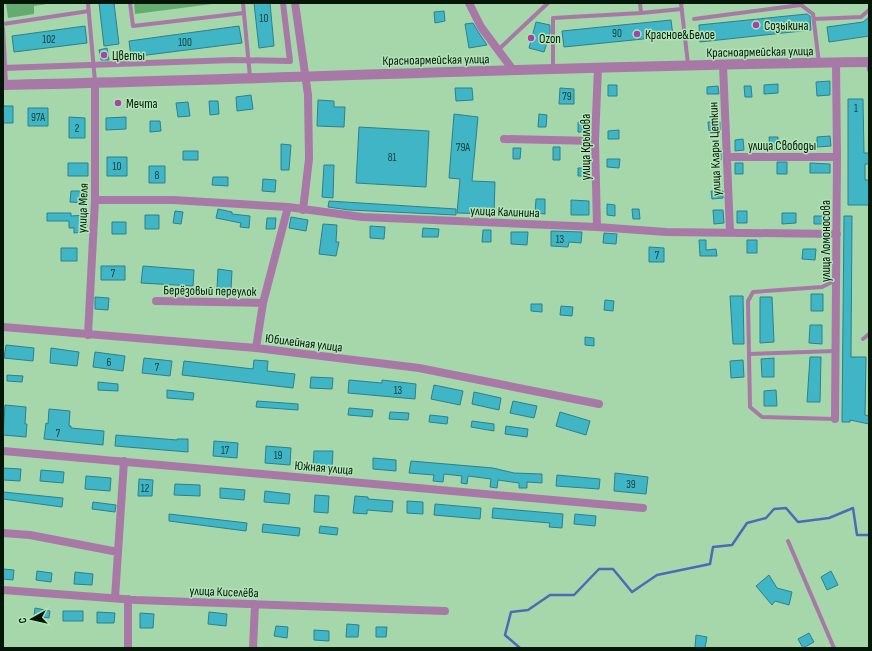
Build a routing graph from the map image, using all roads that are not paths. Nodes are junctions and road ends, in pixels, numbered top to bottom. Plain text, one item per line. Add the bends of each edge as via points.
1 (88, 3) edge
2 (130, 3) edge
3 (243, 3) edge
4 (283, 3) edge
5 (295, 3) edge
6 (469, 3) edge
7 (548, 3) edge
8 (640, 3) edge
9 (681, 3) edge
10 (801, 4) edge
11 (682, 9) junction
12 (869, 10) edge
13 (89, 11) junction
14 (244, 13) junction
15 (641, 13) junction
16 (694, 19) dead end
17 (814, 19) junction
18 (3, 24) edge
19 (3, 28) edge
20 (498, 50) junction
21 (249, 60) junction
22 (819, 63) junction
23 (836, 63) junction
24 (723, 65) junction
25 (869, 65) edge
26 (94, 66) junction
27 (688, 66) junction
28 (4, 68) edge
29 (598, 68) junction
30 (553, 69) junction
31 (513, 70) junction
32 (304, 75) junction
33 (250, 77) junction
34 (95, 83) junction
35 (5, 84) edge
36 (504, 140) dead end
37 (595, 141) junction
38 (727, 157) junction
39 (838, 157) junction
40 (95, 200) junction
41 (288, 207) junction
42 (303, 210) junction
43 (597, 227) junction
44 (730, 232) junction
45 (837, 234) junction
46 (837, 280) junction
47 (156, 301) dead end
48 (264, 303) junction
49 (3, 326) edge
50 (869, 334) edge
51 (88, 335) junction
52 (863, 339) dead end
53 (256, 348) junction
54 (836, 351) junction
55 (749, 354) junction
56 (599, 404) dead end
57 (835, 418) joint
58 (3, 451) edge
59 (124, 461) junction
60 (644, 508) dead end
61 (3, 533) edge
62 (788, 541) dead end
63 (118, 552) junction
64 (3, 590) edge
65 (115, 598) junction
66 (128, 599) junction
67 (255, 604) junction
68 (445, 611) dead end
69 (128, 648) edge
70 (253, 648) edge
71 (834, 648) edge

1 - 13 lane
2 - 14 lane via 133,26
3 - 14 lane
4 - 21 street via 290,61
5 - 32 street
6 - 20 street via 481,27
7 - 20 lane
8 - 15 lane
9 - 11 lane
10 - 16 lane
10 - 17 lane via 813,14
11 - 15 lane
11 - 27 lane
12 - 17 lane via 861,17
13 - 18 lane
13 - 26 lane
14 - 21 lane
15 - 30 lane via 553,18
17 - 22 lane
19 - 28 lane
20 - 31 street
21 - 26 street
21 - 33 lane
22 - 23 street, Красноармейская улица
22 - 24 street, Красноармейская улица
23 - 25 street, Красноармейская улица
23 - 39 street, улица Ломоносова
24 - 27 street, Красноармейская улица
24 - 38 street, улица Клары Цеткин
26 - 28 street
26 - 34 lane
27 - 29 street, Красноармейская улица
28 - 35 lane
29 - 30 street, Красноармейская улица
29 - 37 street, улица Крылова
30 - 31 street, Красноармейская улица
31 - 32 street, Красноармейская улица
32 - 33 street, Красноармейская улица
32 - 42 street via 308,95 309,159
33 - 34 street, Красноармейская улица
34 - 35 street, Красноармейская улица
34 - 40 street, улица Меля
36 - 37 street
37 - 43 street, улица Крылова
38 - 39 street, улица Свободы
38 - 44 street, улица Клары Цеткин
39 - 45 street, улица Ломоносова
40 - 41 street, улица Калинина via 173,200
40 - 51 street, улица Меля
41 - 42 street, улица Калинина
41 - 48 street
42 - 43 street, улица Калинина via 362,217
43 - 44 street, улица Калинина via 666,232
44 - 45 street, улица Калинина
45 - 46 street, улица Ломоносова
46 - 54 street, улица Ломоносова
46 - 55 lane via 822,287 752,292 748,301
47 - 48 street, Берёзовый переулок
48 - 53 street
49 - 51 street, Юбилейная улица
50 - 52 lane
51 - 53 street, Юбилейная улица
53 - 56 street, Юбилейная улица via 419,368
54 - 55 lane
54 - 57 street, улица Ломоносова
55 - 57 lane via 750,407 762,417
58 - 59 street, Южная улица
59 - 60 street, Южная улица
59 - 63 street
61 - 63 street
62 - 71 lane
63 - 65 street
64 - 65 street, улица Киселёва
65 - 66 street, улица Киселёва
66 - 67 street, улица Киселёва
66 - 69 street
67 - 68 street, улица Киселёва
67 - 70 street

